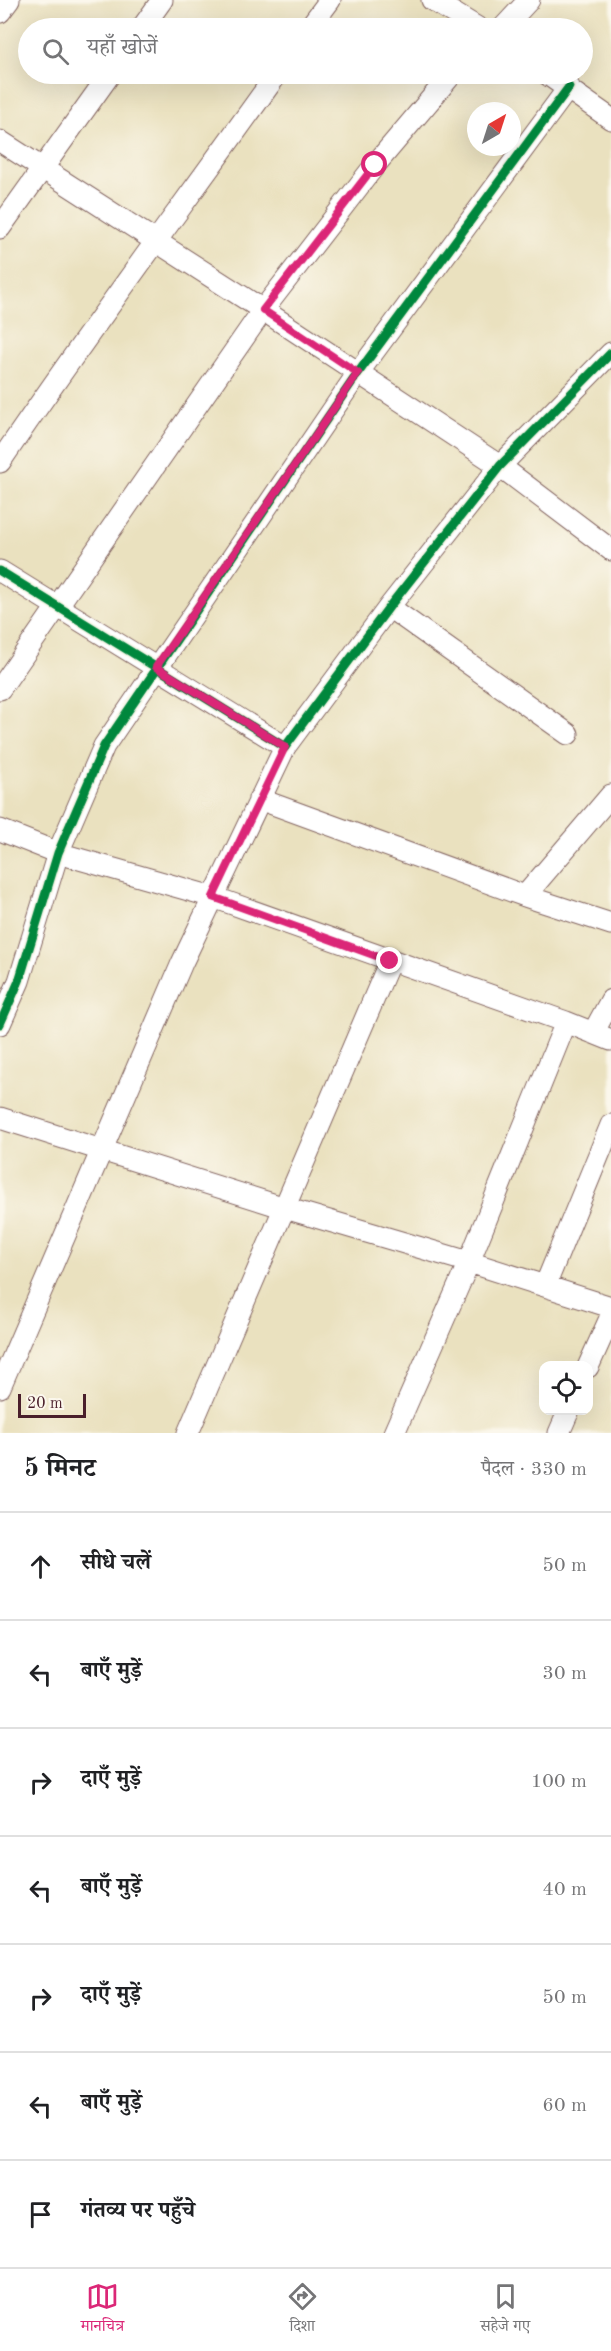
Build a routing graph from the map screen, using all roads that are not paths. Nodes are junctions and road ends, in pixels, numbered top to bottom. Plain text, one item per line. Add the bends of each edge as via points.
1 (9, 0) edge
2 (162, 0) edge
3 (330, 0) edge
4 (432, 0) edge
5 (529, 0) edge
6 (0, 12) edge
7 (149, 18) edge
8 (316, 18) edge
9 (462, 18) edge
10 (512, 18) edge
11 (103, 84) edge
12 (270, 84) edge
13 (444, 84) edge
14 (564, 84) edge
15 (569, 87) junction
16 (609, 114) edge
17 (0, 141) edge
18 (42, 168) junction
19 (0, 228) edge
20 (157, 242) junction
21 (263, 310) junction
22 (611, 353) edge
23 (358, 373) junction
24 (0, 462) edge
25 (500, 466) junction
26 (611, 550) edge
27 (0, 571) edge
28 (389, 607) junction
29 (58, 608) junction
30 (156, 667) junction
31 (0, 689) edge
32 (568, 734) dead end
33 (285, 747) junction
34 (611, 795) edge
35 (259, 799) junction
36 (0, 830) edge
37 (58, 853) junction
38 (525, 896) junction
39 (213, 897) junction
40 (611, 924) edge
41 (390, 961) junction
42 (9, 978) edge
43 (611, 1000) edge
44 (566, 1022) junction
45 (0, 1024) edge
46 (602, 1036) edge
47 (0, 1118) edge
48 (611, 1125) edge
49 (101, 1151) junction
50 (285, 1208) junction
51 (469, 1262) junction
52 (545, 1286) junction
53 (611, 1307) edge
54 (611, 1316) edge
55 (591, 1361) edge
56 (0, 1387) edge
57 (567, 1415) edge
58 (188, 1433) edge
59 (394, 1433) edge
60 (560, 1433) edge

1 - 6 street
2 - 7 street
3 - 8 street
4 - 9 street
5 - 10 street
11 - 18 street
12 - 20 street
13 - 21 street
14 - 15 street
15 - 16 street
15 - 23 street
17 - 18 street
18 - 19 street
18 - 20 street
20 - 21 street
20 - 24 street
21 - 23 street
21 - 29 street
22 - 25 street
23 - 25 street
23 - 30 street
25 - 26 street
25 - 28 street
27 - 29 street
28 - 32 street
28 - 33 street
29 - 30 street
29 - 31 street
30 - 33 street
30 - 37 street via 104,746
33 - 35 street
34 - 38 street
35 - 38 street
35 - 39 street
36 - 37 street
37 - 39 street
37 - 42 street
38 - 40 street
39 - 41 street
39 - 49 street
41 - 44 street
41 - 50 street
42 - 45 street
43 - 46 street
44 - 46 street
44 - 51 street
47 - 49 street
48 - 52 street
49 - 50 street
49 - 56 street
50 - 51 street
50 - 58 street
51 - 52 street
51 - 59 street
52 - 53 street
54 - 55 street
57 - 60 street

